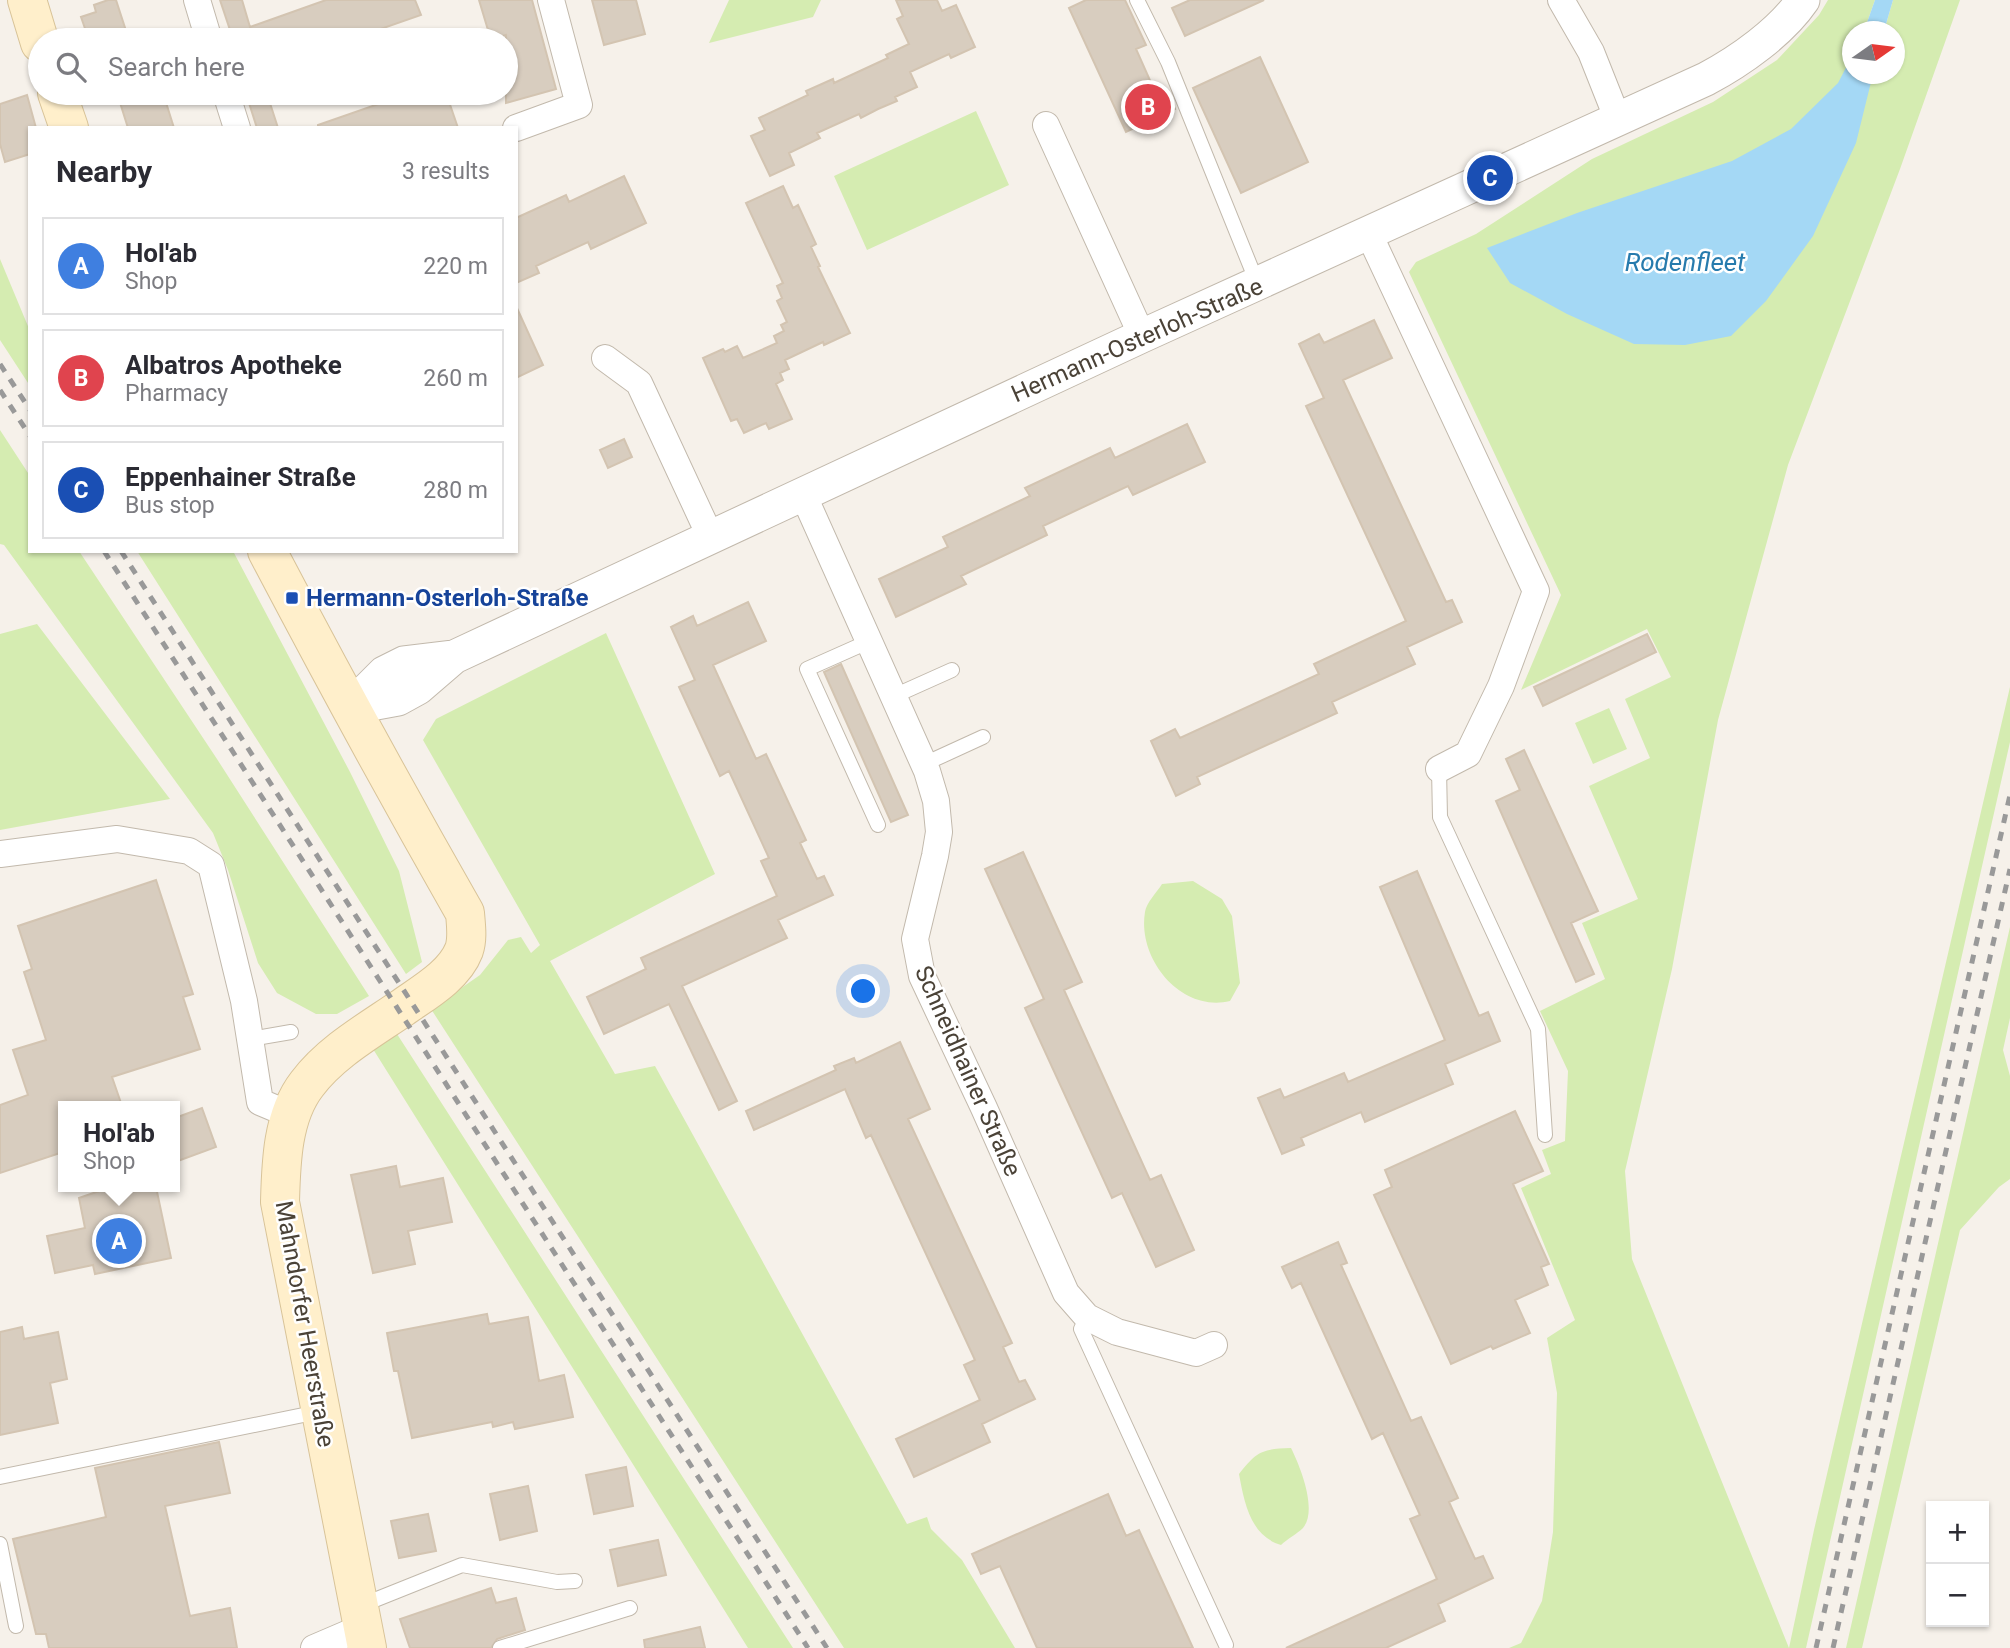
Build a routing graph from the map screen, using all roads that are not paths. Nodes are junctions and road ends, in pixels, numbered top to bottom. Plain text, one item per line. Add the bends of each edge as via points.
1 (27, 0) edge
2 (197, 0) edge
3 (551, 0) edge
4 (1138, 0) edge
5 (1561, 0) edge
6 (1803, 0) edge
7 (35, 28) edge
8 (205, 28) edge
9 (61, 105) edge
10 (230, 105) edge
11 (1618, 120) junction
12 (1046, 125) dead end
13 (68, 126) edge
14 (236, 126) edge
15 (518, 127) edge
16 (1369, 234) junction
17 (1258, 285) junction
18 (1142, 336) junction
19 (606, 358) dead end
20 (803, 494) junction
21 (710, 536) junction
22 (268, 553) edge
23 (870, 641) junction
24 (952, 670) dead end
25 (894, 696) junction
26 (349, 708) junction
27 (983, 737) dead end
28 (924, 764) junction
29 (1438, 769) joint
30 (878, 825) dead end
31 (0, 854) edge
32 (291, 1032) dead end
33 (251, 1039) junction
34 (292, 1115) junction
35 (1545, 1135) dead end
36 (1087, 1317) junction
37 (1214, 1345) dead end
38 (320, 1412) junction
39 (0, 1477) edge
40 (0, 1544) edge
41 (575, 1581) dead end
42 (630, 1608) dead end
43 (16, 1626) dead end
44 (363, 1627) edge
45 (1226, 1645) dead end
46 (314, 1648) edge
47 (500, 1648) edge

1 - 7 main road
2 - 8 street
3 - 15 street via 579,105
4 - 17 lane via 1168,62
5 - 11 street via 1591,52
6 - 11 street, Hermann-Osterloh-Straße via 1731,65
9 - 13 main road
10 - 14 street
11 - 16 street, Hermann-Osterloh-Straße
12 - 18 street
16 - 17 street, Hermann-Osterloh-Straße
16 - 29 street via 1536,591 1501,686 1468,754
17 - 18 street, Hermann-Osterloh-Straße
18 - 20 street, Hermann-Osterloh-Straße
19 - 21 street via 639,383
20 - 21 street, Hermann-Osterloh-Straße
20 - 23 street, Schneidhainer Straße
21 - 26 street, Hermann-Osterloh-Straße via 454,657 404,663 384,673
22 - 26 main road, Mahndorfer Heerstraße
23 - 25 street, Schneidhainer Straße
23 - 30 lane via 807,669
24 - 25 lane
25 - 28 street, Schneidhainer Straße
26 - 34 main road, Mahndorfer Heerstraße via 465,913 467,936 454,966 433,987 327,1063 306,1085
27 - 28 lane
28 - 36 street, Schneidhainer Straße via 936,802 939,832 915,939 922,976 1066,1293
29 - 35 lane via 1440,817 1538,1029
31 - 33 street via 117,839 189,851 211,865
32 - 33 lane
33 - 34 street via 260,1102
34 - 38 main road, Mahndorfer Heerstraße via 281,1162 280,1202
36 - 37 street, Schneidhainer Straße via 1117,1332 1196,1353
36 - 45 lane via 1081,1329
38 - 39 lane
38 - 44 main road, Mahndorfer Heerstraße
40 - 43 lane
41 - 44 lane via 557,1582 462,1565
42 - 47 lane
44 - 46 street

